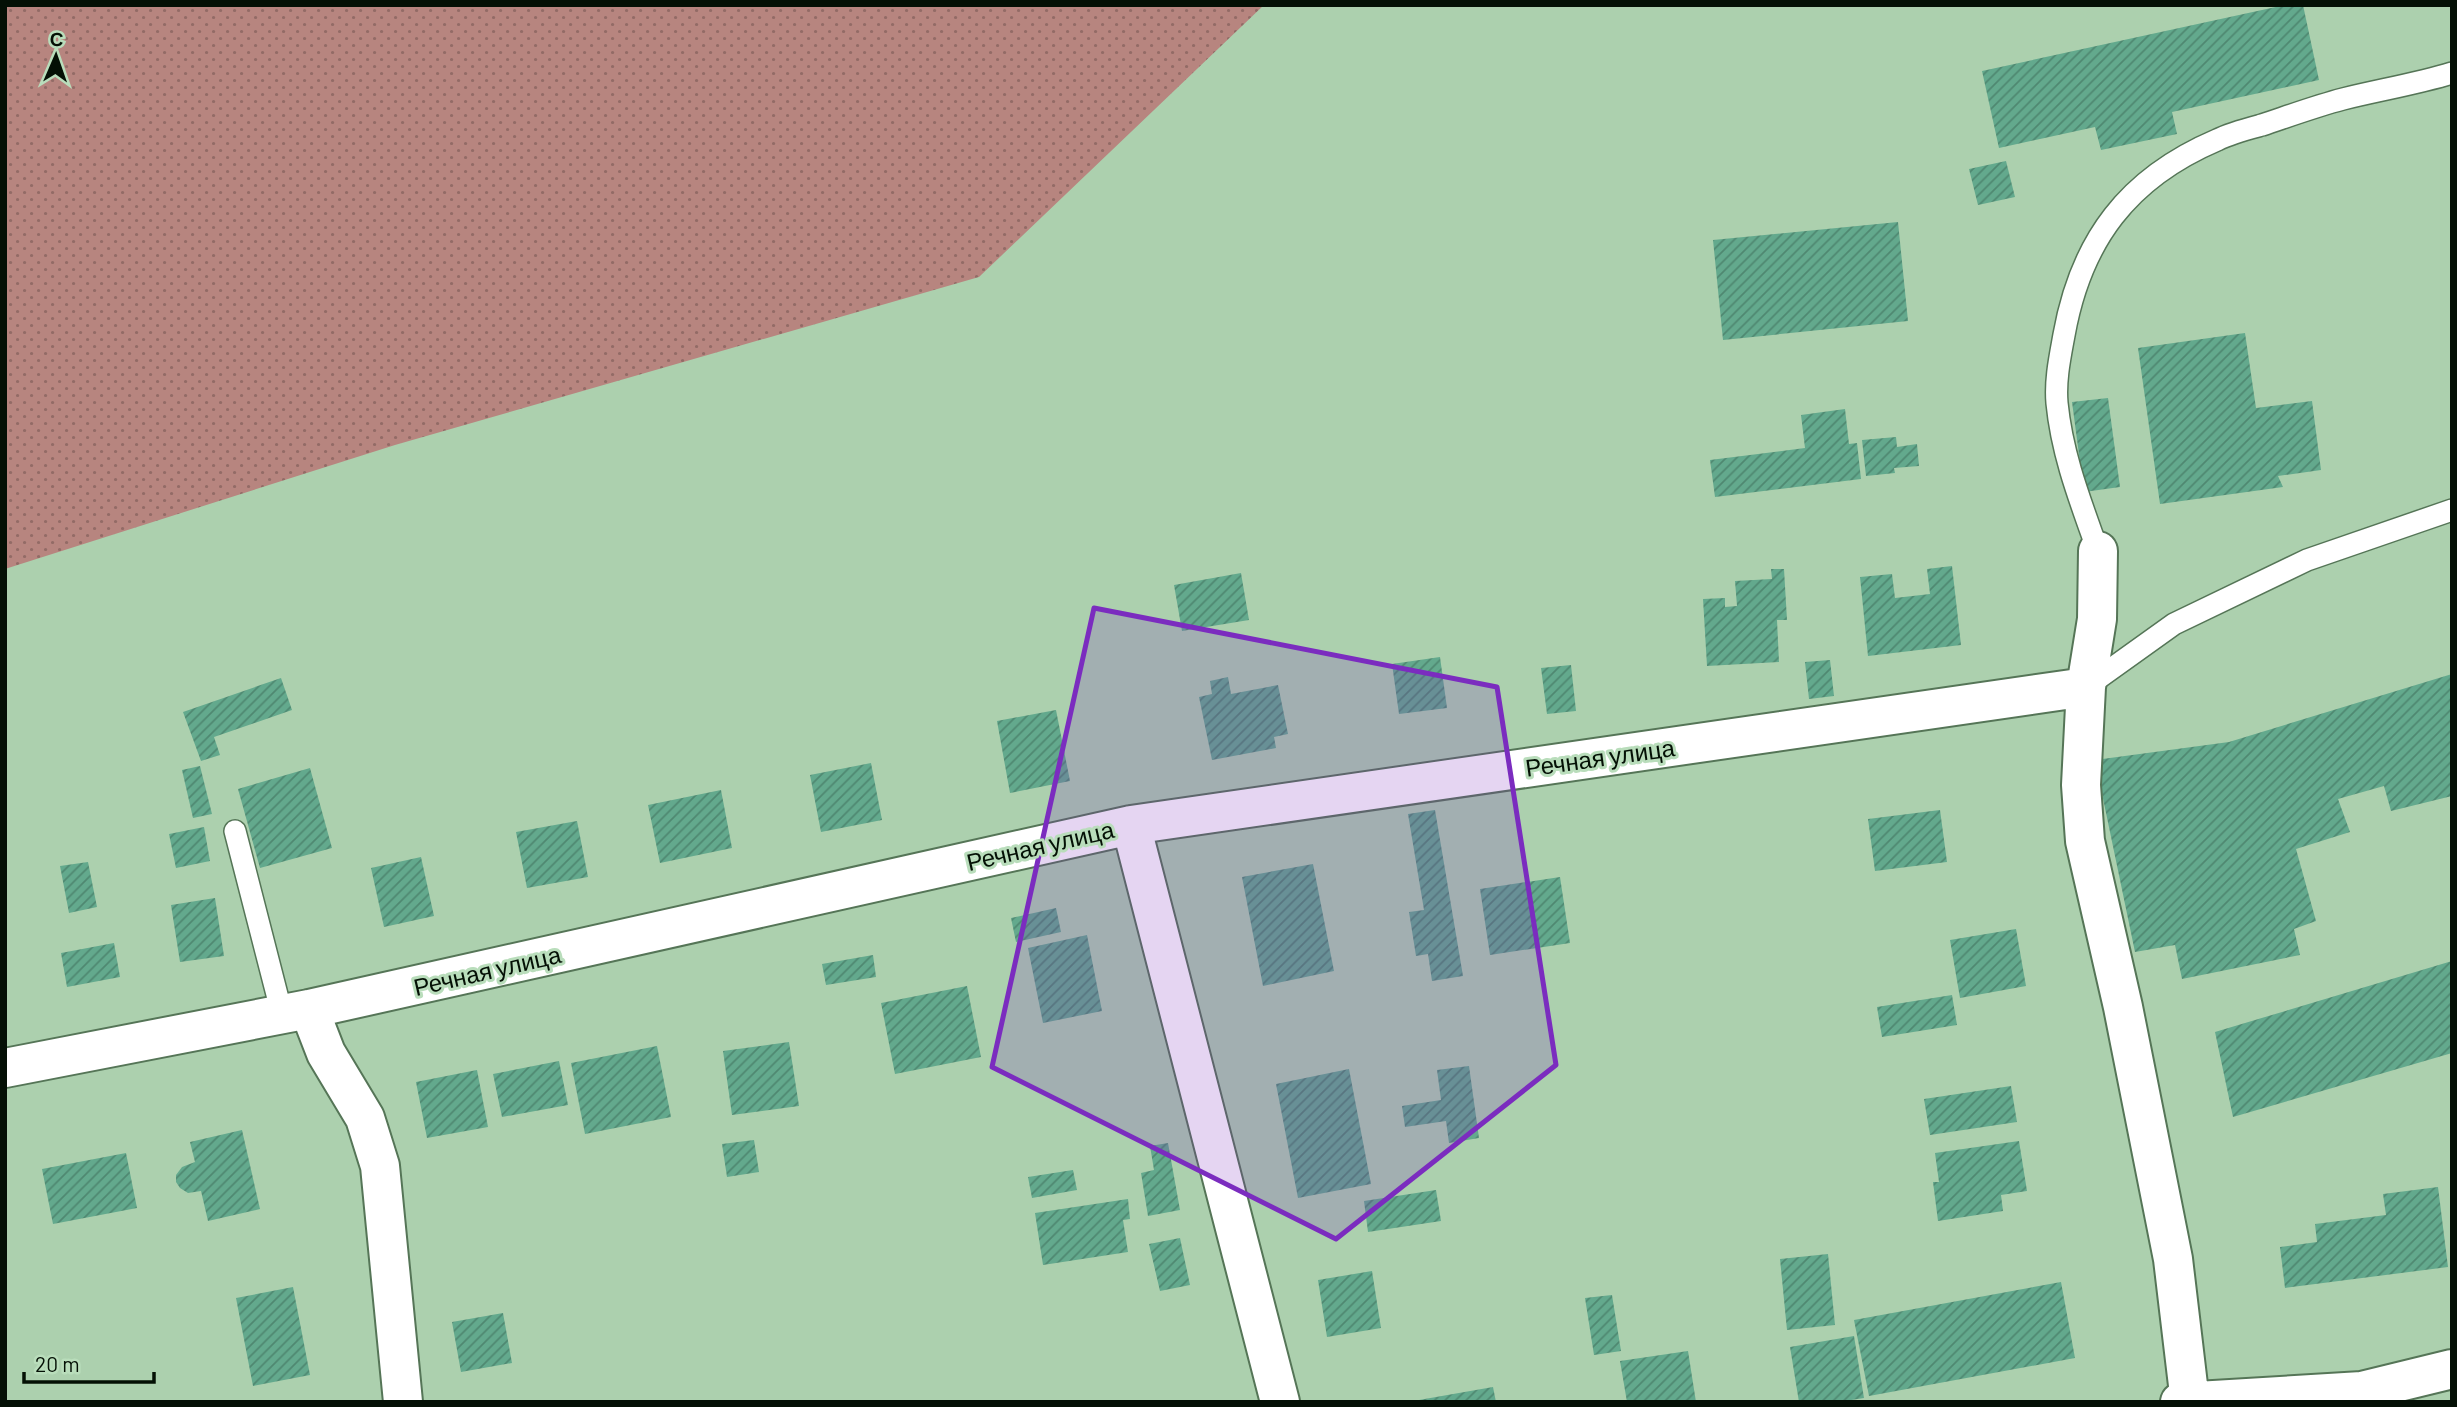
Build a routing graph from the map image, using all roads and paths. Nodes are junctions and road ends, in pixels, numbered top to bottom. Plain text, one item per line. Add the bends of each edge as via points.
1 (2452, 73) edge
2 (2452, 510) edge
3 (2098, 551) joint
4 (2086, 687) junction
5 (1131, 825) junction
6 (235, 831) dead end
7 (295, 1012) junction
8 (5, 1068) edge
9 (2452, 1369) edge
10 (2186, 1401) edge
11 (403, 1402) edge
12 (1280, 1402) edge

1 - 3 lane via 2340,100 2218,139 2154,173 2109,221 2075,288 2057,369 2056,401 2063,445
2 - 4 lane via 2307,560 2174,624
3 - 4 street via 2097,619
4 - 5 street, Речная улица
4 - 10 street via 2081,785 2085,841 2173,1259
5 - 7 street, Речная улица
5 - 12 street
6 - 7 lane
7 - 8 street, Речная улица
7 - 11 street via 365,1118 380,1166
9 - 10 street via 2362,1391

